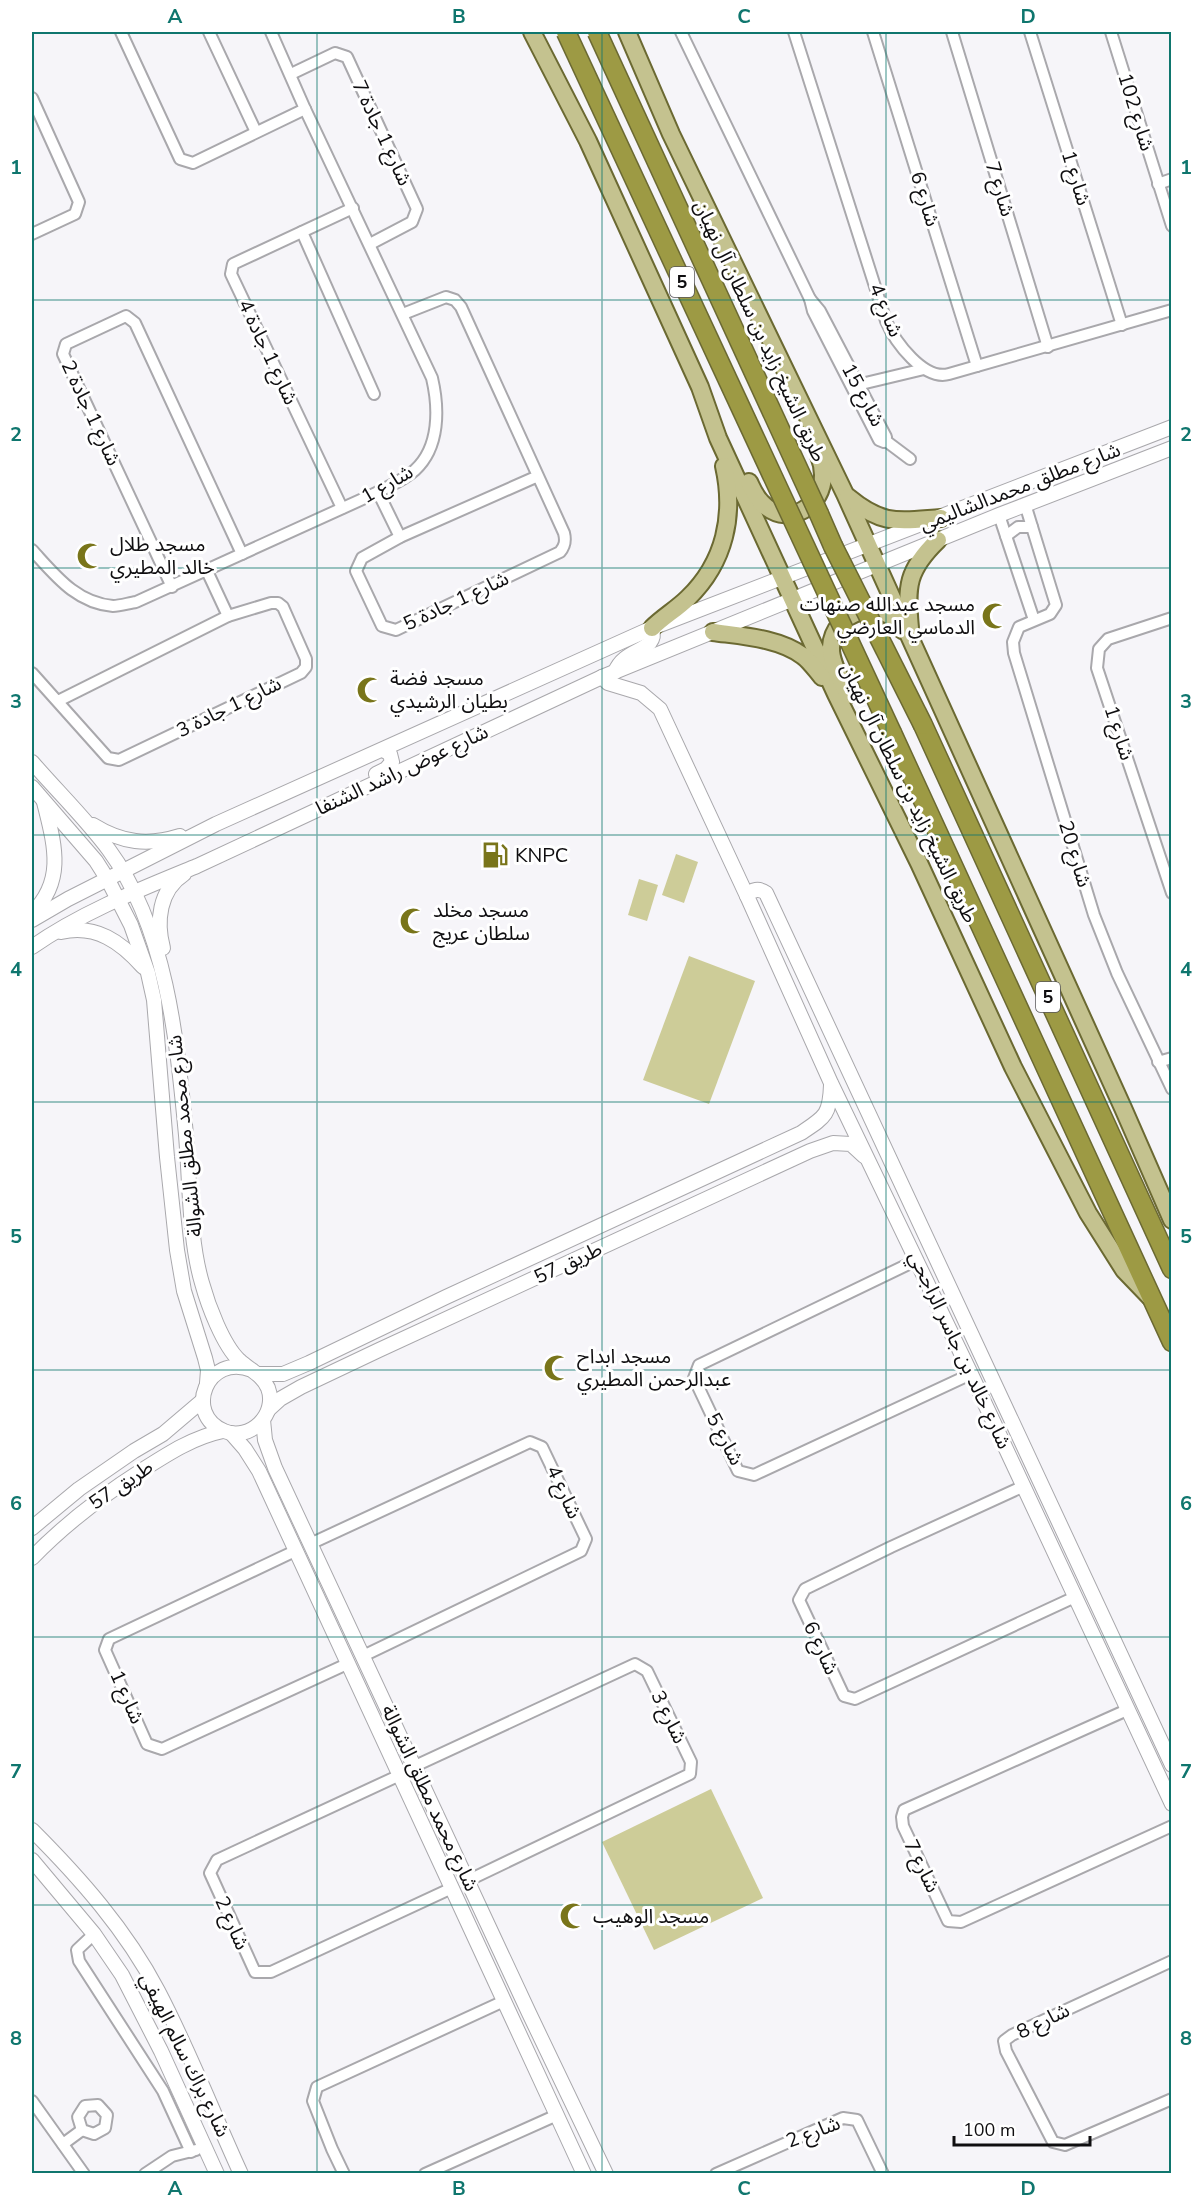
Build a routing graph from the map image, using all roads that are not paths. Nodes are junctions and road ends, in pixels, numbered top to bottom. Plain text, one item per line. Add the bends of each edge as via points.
1 (121, 32) edge
2 (209, 32) edge
3 (271, 32) edge
4 (532, 32) edge
5 (554, 32) edge
6 (566, 32) edge
7 (597, 32) edge
8 (627, 32) edge
9 (681, 32) edge
10 (794, 32) edge
11 (873, 32) edge
12 (952, 32) edge
13 (1030, 32) edge
14 (1111, 32) edge
15 (576, 52) junction
16 (291, 75) junction
17 (32, 98) edge
18 (305, 109) junction
19 (256, 132) junction
20 (1172, 179) edge
21 (1158, 184) junction
22 (353, 208) junction
23 (1172, 226) edge
24 (302, 232) junction
25 (32, 234) edge
26 (370, 244) junction
27 (810, 299) junction
28 (1172, 310) edge
29 (403, 315) junction
30 (1122, 325) junction
31 (773, 346) junction
32 (1048, 347) junction
33 (977, 366) junction
34 (924, 369) junction
35 (857, 385) junction
36 (700, 387) junction
37 (374, 394) dead end
38 (1172, 427) edge
39 (718, 438) junction
40 (886, 441) junction
41 (1172, 448) edge
42 (1109, 452) junction
43 (910, 459) dead end
44 (1114, 470) junction
45 (538, 476) junction
46 (378, 492) junction
47 (845, 494) junction
48 (1025, 504) junction
49 (342, 508) junction
50 (999, 515) junction
51 (941, 518) junction
52 (1032, 527) junction
53 (1006, 536) junction
54 (400, 537) junction
55 (938, 540) junction
56 (868, 546) junction
57 (32, 550) edge
58 (242, 554) junction
59 (833, 559) joint
60 (877, 565) junction
61 (207, 571) junction
62 (783, 578) junction
63 (845, 578) joint
64 (172, 587) junction
65 (792, 600) junction
66 (228, 616) junction
67 (1172, 618) edge
68 (1034, 620) junction
69 (652, 628) junction
70 (713, 632) junction
71 (912, 641) junction
72 (32, 672) edge
73 (609, 675) junction
74 (836, 694) junction
75 (58, 701) junction
76 (383, 750) junction
77 (32, 762) edge
78 (32, 787) edge
79 (43, 800) junction
80 (82, 818) junction
81 (993, 820) junction
82 (216, 824) junction
83 (285, 824) junction
84 (919, 863) junction
85 (197, 866) junction
86 (123, 872) junction
87 (108, 880) junction
88 (134, 892) junction
89 (1172, 893) edge
90 (747, 896) junction
91 (119, 900) junction
92 (32, 913) edge
93 (32, 920) edge
94 (47, 936) junction
95 (32, 947) edge
96 (148, 973) junction
97 (171, 1009) junction
98 (1172, 1058) edge
99 (1164, 1068) edge
100 (831, 1083) junction
101 (1172, 1089) edge
102 (801, 1133) junction
103 (810, 1150) junction
104 (869, 1160) junction
105 (169, 1182) junction
106 (1172, 1220) edge
107 (917, 1260) junction
108 (1172, 1269) edge
109 (200, 1277) junction
110 (1150, 1297) junction
111 (372, 1333) junction
112 (353, 1342) junction
113 (1172, 1342) edge
114 (380, 1350) junction
115 (362, 1358) junction
116 (255, 1372) junction
117 (971, 1374) junction
118 (207, 1383) junction
119 (203, 1400) junction
120 (266, 1415) junction
121 (227, 1432) junction
122 (1023, 1486) junction
123 (32, 1528) edge
124 (32, 1534) edge
125 (45, 1544) junction
126 (310, 1544) junction
127 (295, 1551) junction
128 (32, 1558) edge
129 (1075, 1597) junction
130 (1111, 1634) junction
131 (1095, 1641) junction
132 (363, 1656) junction
133 (1124, 1662) junction
134 (347, 1664) junction
135 (1107, 1667) junction
136 (1126, 1710) junction
137 (1172, 1765) edge
138 (416, 1766) junction
139 (400, 1775) junction
140 (432, 1803) junction
141 (1172, 1804) edge
142 (416, 1811) junction
143 (1172, 1826) edge
144 (32, 1830) edge
145 (447, 1834) junction
146 (429, 1840) junction
147 (32, 1860) edge
148 (469, 1880) junction
149 (452, 1888) junction
150 (94, 1934) junction
151 (1172, 1961) edge
152 (504, 2001) junction
153 (161, 2051) junction
154 (144, 2060) junction
155 (195, 2072) junction
156 (175, 2082) junction
157 (1172, 2099) edge
158 (32, 2101) edge
159 (557, 2115) junction
160 (82, 2130) dead end
161 (226, 2142) junction
162 (63, 2144) junction
163 (205, 2148) junction
164 (191, 2152) junction
165 (84, 2174) edge
166 (145, 2174) edge
167 (217, 2174) edge
168 (241, 2174) edge
169 (345, 2174) edge
170 (425, 2174) edge
171 (584, 2174) edge
172 (606, 2174) edge
173 (716, 2174) edge
174 (883, 2174) edge

1 - 19 street via 180,159 193,163
2 - 19 street
3 - 16 street, شارع 1
4 - 36 main road, طريق الشيخ زايد بن سلطان آل نهيان via 588,141
5 - 15 highway
6 - 15 highway, طريق الشيخ زايد بن سلطان آل نهيان / 5, bridge
7 - 108 highway, طريق الشيخ زايد بن سلطان آل نهيان / 5, bridge via 833,546 923,725
8 - 31 main road, طريق الشيخ زايد بن سلطان آل نهيان via 671,134
9 - 27 street, شارع 15
10 - 34 street, شارع 4 via 886,321 898,342
11 - 33 street, شارع 6
12 - 32 street, شارع 7
13 - 30 street, شارع 1
14 - 21 street, شارع 102
15 - 110 highway, طريق الشيخ زايد بن سلطان آل نهيان / 5, bridge
16 - 18 street, شارع 1
16 - 26 street, شارع 1 جادة 7 via 335,53 347,57 417,209 412,222
17 - 25 street via 79,202 75,214
18 - 19 street
18 - 22 street, شارع 1
20 - 21 street
21 - 23 street, شارع 102
22 - 24 street, شارع 1 جادة 4
22 - 26 street, شارع 1
24 - 37 street
24 - 49 street, شارع 1 جادة 4 via 233,264 231,274
26 - 29 street, شارع 1
27 - 35 street, شارع 15 via 820,311
27 - 40 street, شارع 15 via 879,440
28 - 30 street
29 - 45 street, شارع 1 جادة 5 via 446,297 461,307
29 - 46 street, شارع 1 via 432,378 437,419 433,439 420,464 403,479
30 - 32 street
31 - 36 main road via 823,467 821,492 807,508 785,514 761,503
31 - 47 main road, طريق الشيخ زايد بن سلطان آل نهيان
32 - 33 street
33 - 34 street via 944,376
34 - 35 street
35 - 40 street, شارع 15
36 - 39 main road, طريق الشيخ زايد بن سلطان آل نهيان
38 - 42 street, شارع مطلق محمدالشاليمي
39 - 62 main road, طريق الشيخ زايد بن سلطان آل نهيان
39 - 69 main road via 730,506 723,546 710,572 688,598
40 - 43 street
41 - 44 street, شارع مطلق محمدالشاليمي
42 - 44 street via 1106,461
42 - 51 street, شارع مطلق محمدالشاليمي
44 - 48 street, شارع مطلق محمدالشاليمي
45 - 54 street, شارع 1 جادة 5
45 - 54 street, شارع 1 جادة 5 via 564,533 560,552 396,630 382,626 356,571 362,558
46 - 49 street, شارع 1
46 - 54 street
47 - 51 main road via 877,517
47 - 56 main road, طريق الشيخ زايد بن سلطان آل نهيان
48 - 50 street, شارع مطلق محمدالشاليمي
48 - 52 street, شارع 20
49 - 58 street, شارع 1
50 - 53 street
50 - 55 street, شارع مطلق محمدالشاليمي
51 - 56 street, شارع مطلق محمدالشاليمي
52 - 53 street via 1018,527
52 - 68 street, شارع 20 via 1056,604 1050,614
53 - 68 street
55 - 60 street, شارع مطلق محمدالشاليمي
55 - 71 main road via 912,573 908,594
56 - 59 street, شارع مطلق محمدالشاليمي
56 - 60 main road, طريق الشيخ زايد بن سلطان آل نهيان
57 - 64 street, شارع 1 via 63,585 92,602 114,606 136,602
58 - 61 street, شارع 1
58 - 64 street, شارع 1 جادة 2 via 135,323 126,316 66,344 63,354
59 - 62 street, شارع عوض راشد الشنفا
60 - 63 street, شارع مطلق محمدالشاليمي
60 - 71 main road, طريق الشيخ زايد بن سلطان آل نهيان
61 - 64 street, شارع 1
61 - 66 street
62 - 65 main road, طريق الشيخ زايد بن سلطان آل نهيان
62 - 69 street, شارع عوض راشد الشنفا
63 - 65 street, شارع عوض راشد الشنفا
65 - 70 street, شارع عوض راشد الشنفا
65 - 74 main road, طريق الشيخ زايد بن سلطان آل نهيان
66 - 75 street, شارع 1 جادة 3
66 - 75 street, شارع 1 جادة 3 via 278,603 306,659 306,668 119,760 108,758
67 - 89 street, شارع 1 via 1108,639 1099,649 1097,668
68 - 99 street, شارع 20 via 1016,631 1014,653 1094,915 1117,973
69 - 73 street via 653,641 625,657
69 - 76 street, شارع عوض راشد الشنفا
70 - 73 street, شارع عوض راشد الشنفا
70 - 74 main road via 752,637 789,648 804,657
71 - 81 main road, طريق الشيخ زايد بن سلطان آل نهيان
72 - 75 street, شارع 1 جادة 3
73 - 83 street, شارع عوض راشد الشنفا
73 - 90 street, شارع خالد بن جاسر الراجحي via 609,683 641,693 660,709
74 - 84 main road, طريق الشيخ زايد بن سلطان آل نهيان
76 - 82 street, شارع عوض راشد الشنفا
76 - 83 street via 390,754 390,766 309,807
77 - 80 street
78 - 79 street, شارع محمد مطلق الشوالة
79 - 87 street, شارع محمد مطلق الشوالة
79 - 92 street via 56,863 43,903
80 - 82 street via 109,835 146,842 163,842
80 - 86 street, شارع محمد مطلق الشوالة
81 - 84 main road via 900,626 889,615 875,610 852,614 837,626 832,656
81 - 106 main road, طريق الشيخ زايد بن سلطان آل نهيان
82 - 86 street, شارع عوض راشد الشنفا
83 - 85 street, شارع عوض راشد الشنفا
84 - 110 main road, طريق الشيخ زايد بن سلطان آل نهيان via 1013,1068 1073,1186 1124,1270
85 - 88 street, شارع عوض راشد الشنفا
85 - 97 street via 173,884 160,914
86 - 87 street, شارع عوض راشد الشنفا
86 - 88 street, شارع محمد مطلق الشوالة
87 - 91 street, شارع محمد مطلق الشوالة
87 - 93 street, شارع عوض راشد الشنفا
88 - 91 street, شارع عوض راشد الشنفا
88 - 97 street, شارع محمد مطلق الشوالة via 154,944
90 - 100 street, شارع خالد بن جاسر الراجحي
90 - 130 street, شارع خالد بن جاسر الراجحي via 756,890 766,893
91 - 94 street, شارع عوض راشد الشنفا
91 - 96 street, شارع محمد مطلق الشوالة
94 - 95 street, شارع عوض راشد الشنفا
94 - 96 street via 79,930 101,934 125,948
96 - 105 street, شارع محمد مطلق الشوالة via 154,1000
97 - 109 street, شارع محمد مطلق الشوالة
98 - 99 street
99 - 101 street, شارع 20
100 - 102 street, طريق 57 via 830,1103 823,1118
100 - 104 street, شارع خالد بن جاسر الراجحي
102 - 103 street via 813,1141
102 - 111 street, طريق 57
103 - 104 street, طريق 57 via 833,1143 851,1144
103 - 114 street, طريق 57
104 - 107 street, شارع خالد بن جاسر الراجحي
105 - 109 street via 179,1181 181,1186 190,1263
105 - 118 street, شارع محمد مطلق الشوالة via 184,1291 205,1358
107 - 117 street, شارع خالد بن جاسر الراجحي
107 - 117 street, شارع 5 via 699,1365 694,1378 728,1450 738,1471 754,1475
109 - 116 street, شارع محمد مطلق الشوالة via 230,1349
110 - 113 highway, طريق الشيخ زايد بن سلطان آل نهيان / 5
111 - 112 street, طريق 57
111 - 114 street via 372,1345
112 - 115 street via 360,1346
112 - 116 street, طريق 57 via 283,1374
114 - 115 street, طريق 57
115 - 120 street, طريق 57 via 294,1391
116 - 118 street via 239,1366 226,1368
116 - 120 street via 269,1393
117 - 122 street, شارع خالد بن جاسر الراجحي
118 - 119 street
119 - 121 street via 209,1419
119 - 123 street, طريق 57 via 163,1434 79,1489
120 - 121 street via 249,1431
120 - 126 street, شارع محمد مطلق الشوالة via 265,1440
121 - 125 street, طريق 57 via 207,1435 173,1451 76,1516
121 - 127 street, شارع محمد مطلق الشوالة via 245,1449 259,1471
122 - 129 street, شارع خالد بن جاسر الراجحي
122 - 129 street, شارع 6 via 805,1589 799,1600 844,1696 855,1699
124 - 125 street
125 - 128 street, طريق 57
126 - 132 street, شارع محمد مطلق الشوالة
126 - 132 street, شارع 4 via 530,1442 542,1447 586,1539 581,1551
127 - 134 street, شارع محمد مطلق الشوالة
127 - 134 street, شارع 1 via 109,1639 105,1650 147,1744 162,1749
129 - 131 street, شارع خالد بن جاسر الراجحي
130 - 131 street
130 - 133 street, شارع خالد بن جاسر الراجحي
131 - 135 street, شارع خالد بن جاسر الراجحي
132 - 138 street, شارع محمد مطلق الشوالة
133 - 135 street via 1114,1660
133 - 137 street, شارع خالد بن جاسر الراجحي
134 - 139 street, شارع محمد مطلق الشوالة
135 - 136 street, شارع خالد بن جاسر الراجحي
136 - 141 street, شارع خالد بن جاسر الراجحي
136 - 143 street, شارع 7 via 904,1810 903,1826 948,1920 961,1922
138 - 140 street, شارع محمد مطلق الشوالة
138 - 148 street, شارع 3 via 634,1664 647,1671 691,1762 690,1774
139 - 142 street, شارع محمد مطلق الشوالة
139 - 149 street, شارع 2 via 217,1860 210,1873 255,1972 271,1972
140 - 142 street via 429,1815 422,1816
140 - 145 street, شارع محمد مطلق الشوالة
142 - 146 street, شارع محمد مطلق الشوالة
144 - 155 street, شارع براك سالم الهيفي via 85,1885 125,1937 158,1990
145 - 146 street via 435,1831
145 - 148 street, شارع محمد مطلق الشوالة
146 - 149 street, شارع محمد مطلق الشوالة
147 - 150 street, شارع براك سالم الهيفي
148 - 172 street, شارع محمد مطلق الشوالة
149 - 152 street, شارع محمد مطلق الشوالة
150 - 153 street, شارع براك سالم الهيفي via 122,1975
150 - 154 street via 77,1950 80,1961
151 - 157 street, شارع 8 via 1004,2041 1005,2051 1053,2142 1065,2145
152 - 159 street, شارع محمد مطلق الشوالة
152 - 169 street via 317,2087 314,2101
153 - 154 street via 153,2051
153 - 156 street, شارع براك سالم الهيفي
154 - 164 street
155 - 156 street via 189,2084
155 - 161 street, شارع براك سالم الهيفي
156 - 163 street, شارع براك سالم الهيفي
158 - 162 street
159 - 170 street
159 - 171 street, شارع محمد مطلق الشوالة
160 - 162 street
161 - 163 street via 215,2142
161 - 168 street, شارع براك سالم الهيفي
162 - 165 street
163 - 164 street
163 - 167 street, شارع براك سالم الهيفي
164 - 166 street via 172,2156
173 - 174 street, شارع 2 via 843,2118 857,2120

